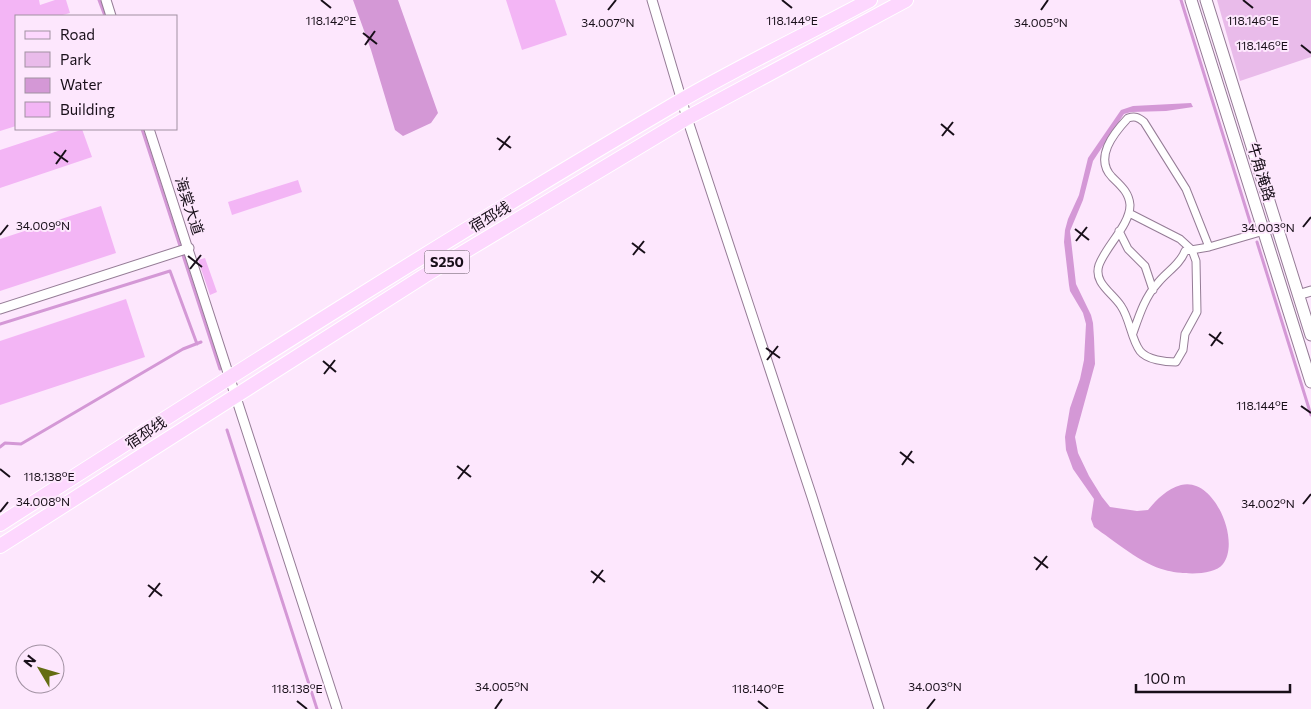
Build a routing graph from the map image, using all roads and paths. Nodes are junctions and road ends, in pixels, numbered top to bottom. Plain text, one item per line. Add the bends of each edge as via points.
1 (106, 0) edge
2 (652, 0) edge
3 (870, 0) edge
4 (906, 0) edge
5 (1191, 0) edge
6 (1206, 0) edge
7 (111, 15) edge
8 (683, 100) junction
9 (688, 118) junction
10 (149, 130) edge
11 (1129, 213) junction
12 (1119, 231) junction
13 (1264, 231) junction
14 (1209, 247) junction
15 (187, 248) junction
16 (1192, 250) junction
17 (1153, 290) junction
18 (1311, 291) edge
19 (1298, 295) junction
20 (0, 309) edge
21 (1133, 333) junction
22 (1311, 335) edge
23 (229, 377) junction
24 (1311, 382) edge
25 (235, 396) junction
26 (0, 524) edge
27 (0, 546) edge
28 (337, 709) edge
29 (879, 709) edge

1 - 7 street
2 - 8 street
3 - 8 main road, 宿邳线 / S250
4 - 9 main road, 宿邳线 / S250
5 - 13 street, 牛角淹路
6 - 19 street, 牛角淹路
8 - 9 street
8 - 23 main road, 宿邳线 / S250
9 - 25 main road, 宿邳线 / S250 via 424,276
9 - 29 street
10 - 15 street, 海棠大道
11 - 12 street
11 - 14 street via 1129,198 1106,170 1103,158 1124,122 1133,116 1144,122 1171,163 1186,189
11 - 16 street via 1180,239
12 - 17 street via 1128,248 1145,266
12 - 21 street via 1099,265 1098,276 1121,305
13 - 14 street
13 - 24 street, 牛角淹路
14 - 16 street
15 - 20 street
15 - 23 street, 海棠大道
16 - 17 street via 1185,251 1183,258
16 - 21 street via 1196,261 1197,312 1185,334 1183,350 1176,362 1145,355
17 - 21 street
18 - 19 street
19 - 22 street, 牛角淹路
23 - 25 street, 海棠大道
23 - 26 main road, 宿邳线 / S250
25 - 27 main road, 宿邳线 / S250
25 - 28 street, 海棠大道

